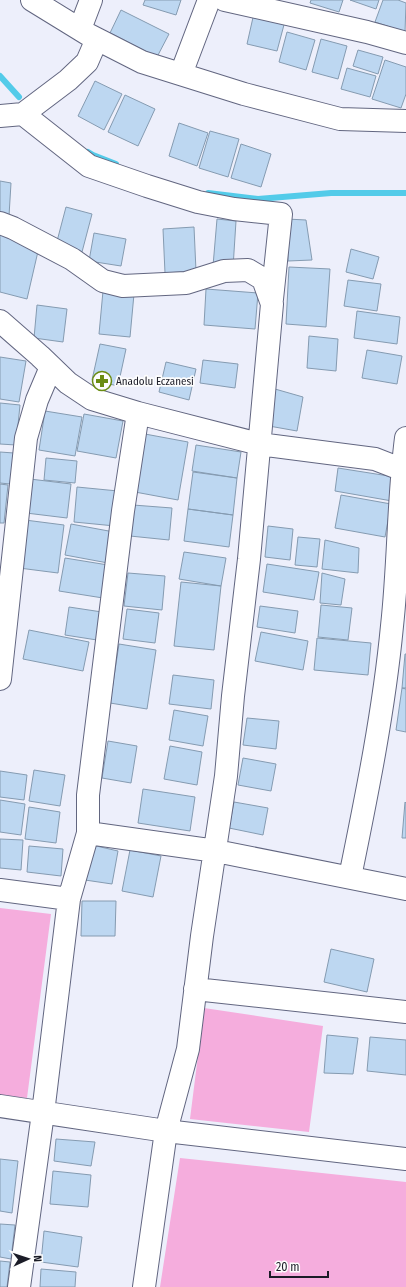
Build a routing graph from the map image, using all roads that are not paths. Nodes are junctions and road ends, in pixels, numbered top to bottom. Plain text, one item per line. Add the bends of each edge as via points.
1 (32, 0) edge
2 (91, 0) edge
3 (210, 0) edge
4 (225, 0) edge
5 (88, 34) junction
6 (406, 43) edge
7 (181, 74) junction
8 (22, 114) junction
9 (0, 116) edge
10 (406, 121) edge
11 (0, 223) edge
12 (272, 304) junction
13 (0, 321) edge
14 (51, 367) junction
15 (138, 413) junction
16 (406, 438) edge
17 (259, 444) junction
18 (404, 471) edge
19 (0, 679) edge
20 (88, 833) junction
21 (216, 850) junction
22 (350, 877) junction
23 (406, 889) edge
24 (0, 890) edge
25 (68, 899) junction
26 (195, 989) junction
27 (406, 1012) edge
28 (0, 1106) edge
29 (43, 1113) junction
30 (166, 1131) junction
31 (406, 1159) edge
32 (19, 1287) edge
33 (144, 1287) edge

1 - 5 street
2 - 5 street
3 - 7 street
4 - 6 street
5 - 7 street via 142,62
5 - 8 street via 87,62 68,80
7 - 10 street via 244,94 340,119
8 - 9 street
8 - 12 street via 89,166 198,202 281,214
11 - 12 street via 72,259 103,281 123,286 186,283 224,271 248,270 263,279
12 - 17 street
13 - 14 street
14 - 15 street via 68,383 92,399
14 - 19 street via 37,400 26,438
15 - 17 street
15 - 20 street via 123,511 88,795
16 - 18 street
17 - 18 street via 375,459
17 - 21 street via 249,560
18 - 22 street via 392,625 382,707
20 - 21 street
20 - 25 street
21 - 22 street
21 - 26 street
22 - 23 street
24 - 25 street
25 - 29 street
26 - 27 street
26 - 30 street via 188,1049
28 - 29 street
29 - 30 street
29 - 32 street
30 - 31 street
30 - 33 street

